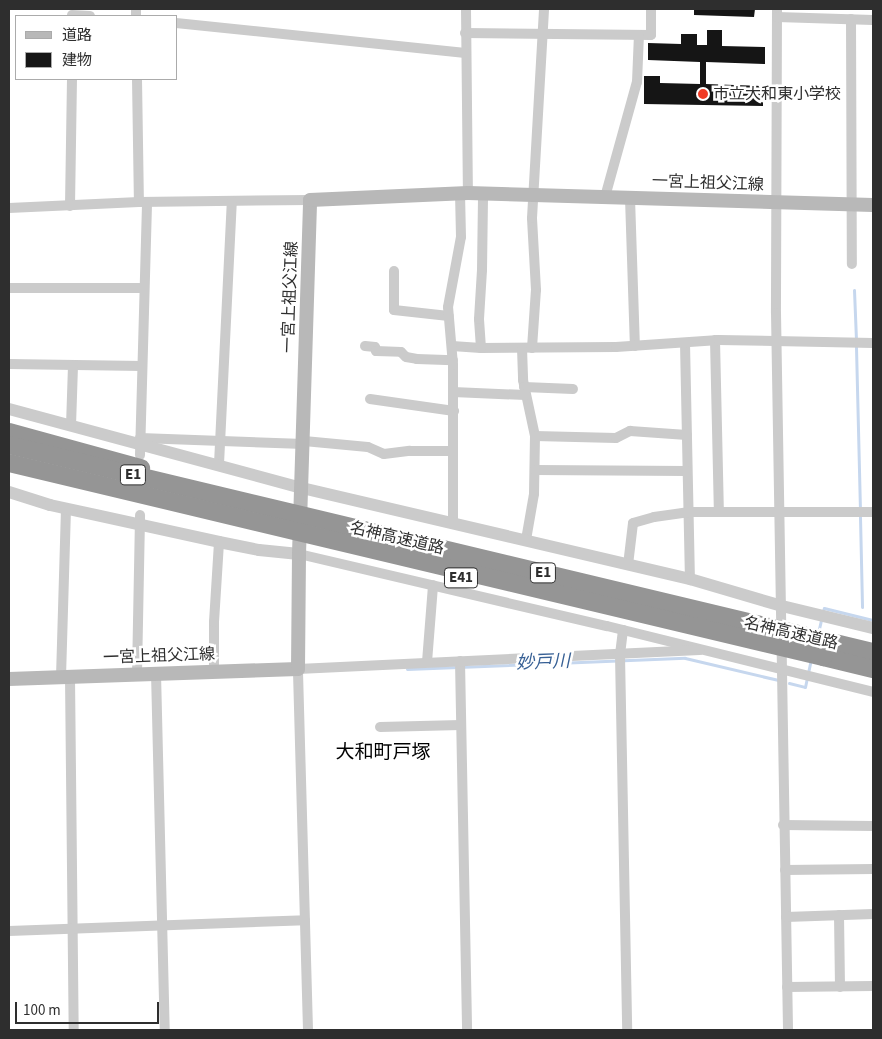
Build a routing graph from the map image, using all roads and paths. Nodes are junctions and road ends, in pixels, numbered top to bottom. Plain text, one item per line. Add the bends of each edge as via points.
1 (466, 9) edge
2 (544, 9) edge
3 (651, 9) edge
4 (776, 13) edge
5 (851, 19) junction
6 (873, 20) edge
7 (178, 23) edge
8 (465, 33) junction
9 (542, 35) junction
10 (639, 35) junction
11 (465, 53) junction
12 (72, 80) edge
13 (137, 80) edge
14 (464, 193) junction
15 (483, 194) junction
16 (533, 195) junction
17 (605, 197) junction
18 (630, 198) junction
19 (310, 200) junction
20 (232, 201) junction
21 (143, 202) junction
22 (775, 203) junction
23 (852, 204) junction
24 (873, 204) edge
25 (70, 206) junction
26 (9, 208) edge
27 (852, 264) dead end
28 (394, 271) dead end
29 (9, 288) edge
30 (144, 288) junction
31 (449, 316) junction
32 (715, 340) junction
33 (776, 341) junction
34 (685, 343) junction
35 (873, 343) edge
36 (365, 346) dead end
37 (452, 346) junction
38 (635, 346) junction
39 (481, 348) junction
40 (527, 348) junction
41 (453, 360) junction
42 (9, 364) edge
43 (73, 365) junction
44 (142, 366) junction
45 (573, 389) dead end
46 (525, 391) junction
47 (453, 392) junction
48 (370, 399) dead end
49 (9, 409) edge
50 (454, 411) junction
51 (71, 426) junction
52 (9, 432) edge
53 (687, 435) junction
54 (535, 436) junction
55 (221, 441) junction
56 (304, 443) junction
57 (9, 446) edge
58 (140, 446) junction
59 (454, 450) junction
60 (9, 463) edge
61 (219, 464) junction
62 (535, 470) junction
63 (687, 471) junction
64 (9, 472) edge
65 (302, 488) junction
66 (9, 492) edge
67 (66, 508) junction
68 (688, 512) junction
69 (719, 512) junction
70 (779, 512) junction
71 (873, 512) edge
72 (140, 519) junction
73 (454, 522) junction
74 (526, 540) junction
75 (219, 542) junction
76 (299, 554) junction
77 (628, 565) junction
78 (690, 580) junction
79 (433, 585) junction
80 (674, 605) junction
81 (782, 606) junction
82 (671, 622) junction
83 (873, 628) edge
84 (622, 630) junction
85 (825, 649) junction
86 (700, 650) junction
87 (873, 652) edge
88 (620, 659) junction
89 (427, 662) junction
90 (460, 665) junction
91 (298, 669) junction
92 (873, 669) edge
93 (781, 670) junction
94 (214, 671) junction
95 (156, 673) junction
96 (137, 674) junction
97 (66, 677) junction
98 (9, 679) edge
99 (873, 692) edge
100 (461, 724) junction
101 (380, 727) dead end
102 (783, 825) junction
103 (873, 826) edge
104 (785, 870) junction
105 (873, 870) edge
106 (873, 914) edge
107 (839, 915) junction
108 (786, 917) junction
109 (305, 920) junction
110 (163, 926) junction
111 (73, 929) junction
112 (9, 931) edge
113 (787, 986) junction
114 (873, 986) edge
115 (840, 987) junction
116 (74, 1030) edge
117 (165, 1030) edge
118 (308, 1030) edge
119 (467, 1030) edge
120 (627, 1030) edge
121 (788, 1030) edge

1 - 8 street
2 - 9 street
3 - 10 street via 651,35
4 - 5 street
4 - 22 street
5 - 6 street
5 - 23 street
7 - 11 street
8 - 9 street
8 - 11 street
9 - 10 street
9 - 16 street
10 - 17 street via 637,82
11 - 14 street
12 - 25 street
13 - 21 street
14 - 15 main road, 一宮上祖父江線
14 - 19 main road, 一宮上祖父江線
14 - 31 street
15 - 16 main road, 一宮上祖父江線
15 - 39 street
16 - 17 main road, 一宮上祖父江線
16 - 40 street via 536,290
17 - 18 main road, 一宮上祖父江線
18 - 22 main road, 一宮上祖父江線
18 - 38 street
19 - 20 street
19 - 56 main road, 一宮上祖父江線
20 - 21 street
20 - 55 street
21 - 25 street
21 - 30 street
22 - 23 main road, 一宮上祖父江線
22 - 33 street
23 - 24 main road, 一宮上祖父江線
23 - 27 street
25 - 26 street
28 - 31 street via 394,310
29 - 30 street
30 - 44 street
31 - 37 street
32 - 33 street
32 - 34 street
32 - 69 street
33 - 35 street
33 - 70 street
34 - 38 street
34 - 53 street
36 - 41 street via 375,347 376,352 401,352 406,357 417,359
37 - 39 street
37 - 41 street
38 - 40 street
39 - 40 street
40 - 46 street
41 - 47 street
42 - 43 street
43 - 44 street
43 - 51 street
44 - 58 street
45 - 46 street
46 - 47 street
46 - 54 street
47 - 50 street
48 - 50 street
49 - 51 street
50 - 59 street
51 - 58 street
52 - 80 highway, bridge
53 - 54 street via 630,431 616,438
53 - 63 street
54 - 62 street
55 - 56 street
55 - 58 street
55 - 61 street
56 - 59 street via 368,447 384,454
56 - 65 main road, 一宮上祖父江線
57 - 80 highway, 名神高速道路 / E1, bridge
58 - 61 street
59 - 73 street
60 - 82 highway, 名神高速道路 / E1, bridge
61 - 65 street
62 - 63 street
62 - 74 street
63 - 68 street
64 - 82 highway, E41, bridge via 550,599
65 - 73 street
65 - 76 main road, 一宮上祖父江線
66 - 67 street
67 - 72 street
67 - 97 street
68 - 69 street
68 - 77 street via 633,522
68 - 78 street
69 - 70 street
70 - 71 street
70 - 81 street
72 - 75 street
72 - 96 street
73 - 74 street
74 - 77 street
75 - 76 street
75 - 94 street
76 - 79 street
76 - 91 main road, 一宮上祖父江線
77 - 78 street
78 - 81 street
79 - 84 street
79 - 89 street
80 - 85 highway, 名神高速道路 / E1, bridge
81 - 83 street
81 - 93 street
82 - 85 highway, 名神高速道路 / E1, bridge
84 - 86 street
84 - 88 street
85 - 87 highway, 名神高速道路 / E1
85 - 92 highway, 名神高速道路 / E1
86 - 88 street
86 - 93 street
88 - 90 street
88 - 120 street
89 - 90 street
89 - 91 street
90 - 100 street
91 - 94 main road, 一宮上祖父江線
91 - 109 street
93 - 99 street
93 - 102 street
94 - 95 main road, 一宮上祖父江線
95 - 96 main road, 一宮上祖父江線
95 - 110 street
96 - 97 main road, 一宮上祖父江線
97 - 98 main road, 一宮上祖父江線
97 - 111 street
100 - 101 street
100 - 119 street
102 - 103 street
102 - 104 street
104 - 105 street
104 - 108 street
106 - 107 street
107 - 108 street
107 - 115 street
108 - 113 street
109 - 110 street
109 - 118 street
110 - 111 street
110 - 117 street
111 - 112 street
111 - 116 street
113 - 115 street
113 - 121 street
114 - 115 street

